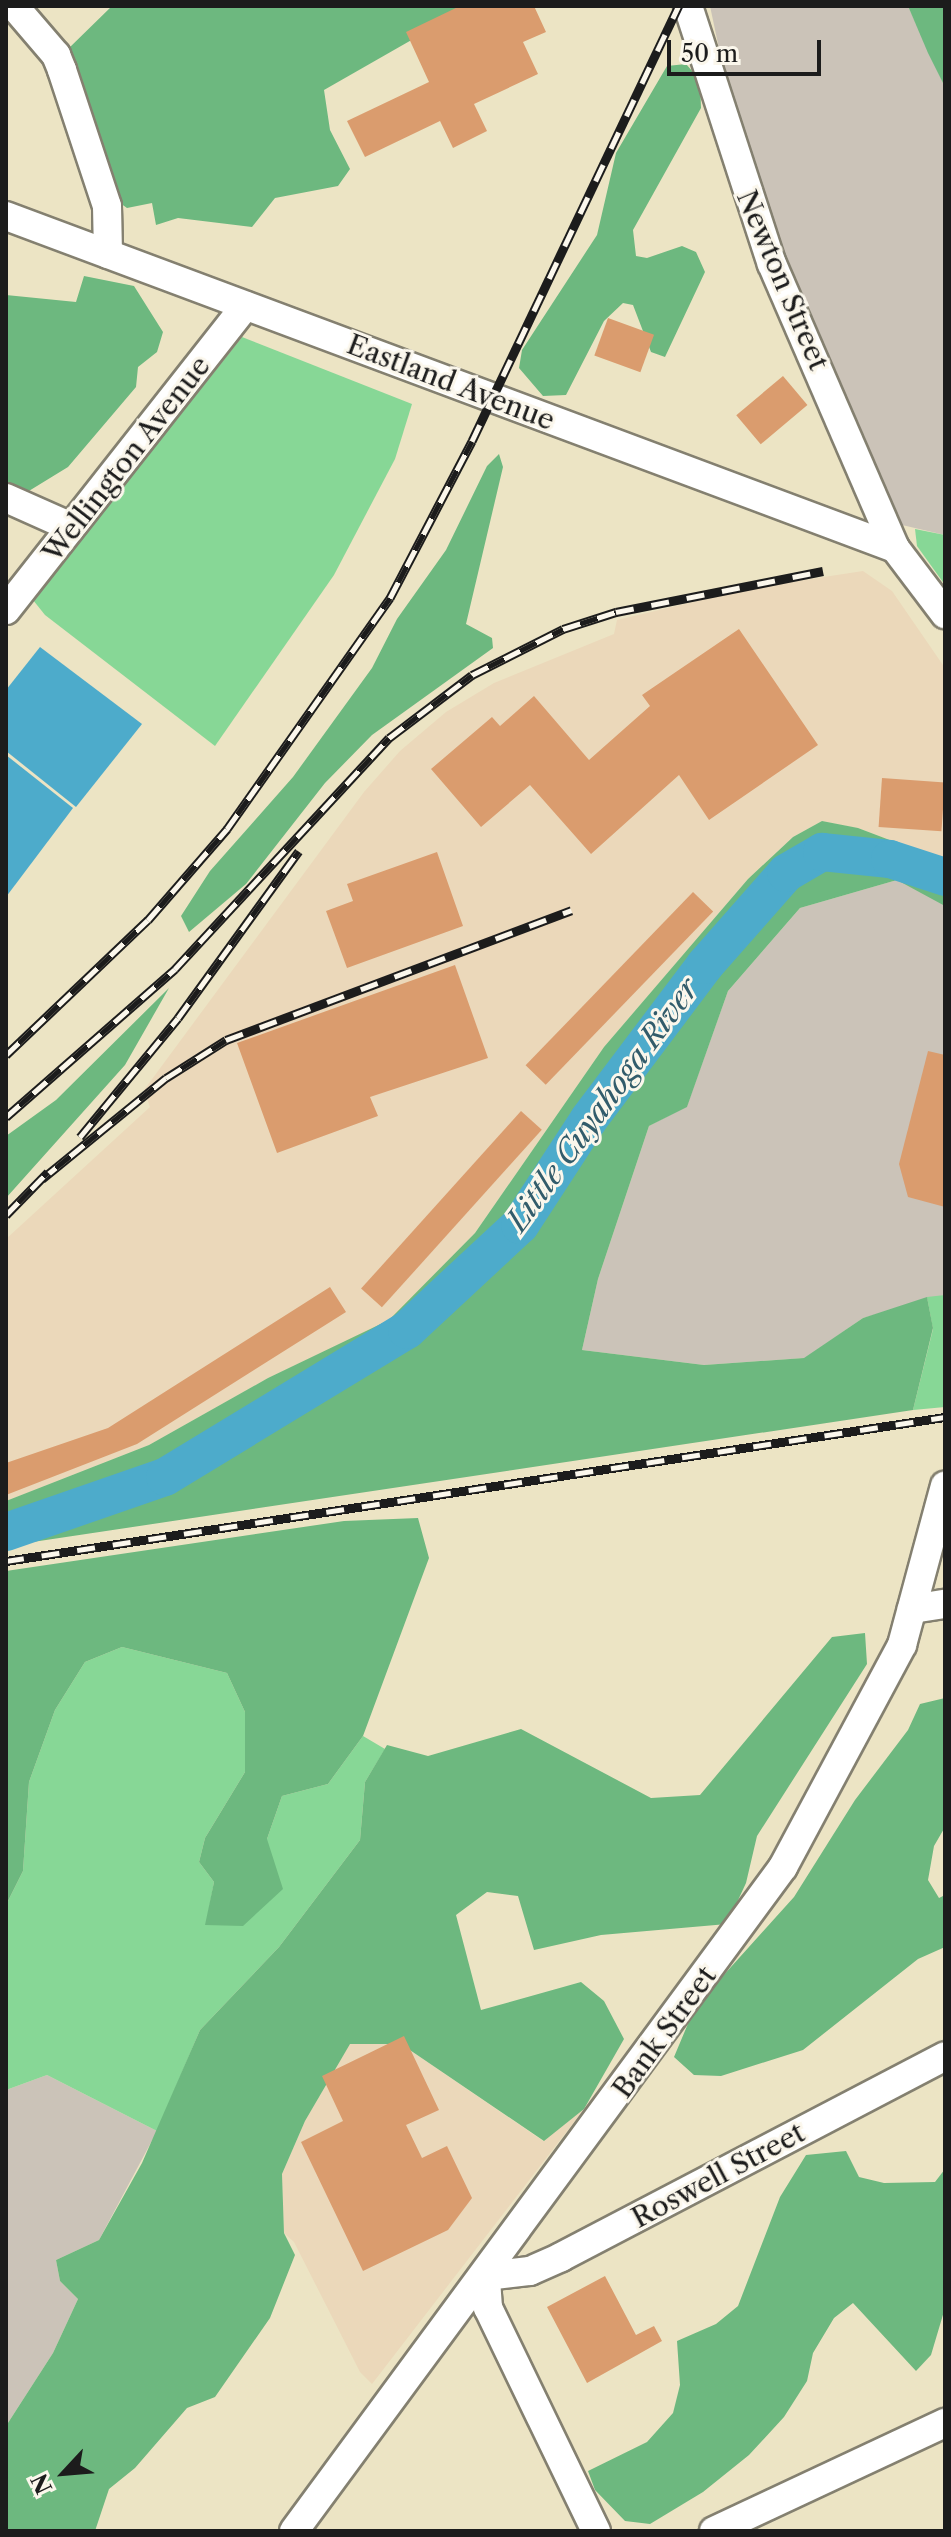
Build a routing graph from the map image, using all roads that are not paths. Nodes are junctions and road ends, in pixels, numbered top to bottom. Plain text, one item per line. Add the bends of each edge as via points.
1 (14, 6) edge
2 (688, 6) edge
3 (6, 216) edge
4 (108, 254) junction
5 (245, 306) junction
6 (6, 498) edge
7 (71, 527) junction
8 (895, 548) junction
9 (6, 610) edge
10 (945, 614) edge
11 (945, 1486) edge
12 (945, 1604) edge
13 (912, 1609) junction
14 (945, 2056) edge
15 (486, 2276) junction
16 (945, 2423) edge
17 (294, 2531) edge
18 (596, 2531) edge
19 (714, 2531) edge

1 - 4 street via 59,62 107,206
2 - 8 street, Newton Street via 760,235
3 - 4 street, Eastland Avenue
4 - 5 street, Eastland Avenue
5 - 7 street, Wellington Avenue
5 - 8 street, Eastland Avenue
6 - 7 street
7 - 9 street, Wellington Avenue
8 - 10 street, Newton Street
11 - 13 street, Bank Street
12 - 13 street
13 - 15 street, Bank Street via 888,1678 783,1867
14 - 15 street, Roswell Street via 561,2257 530,2271
15 - 17 street, Bank Street
15 - 18 street via 488,2308
16 - 19 street

